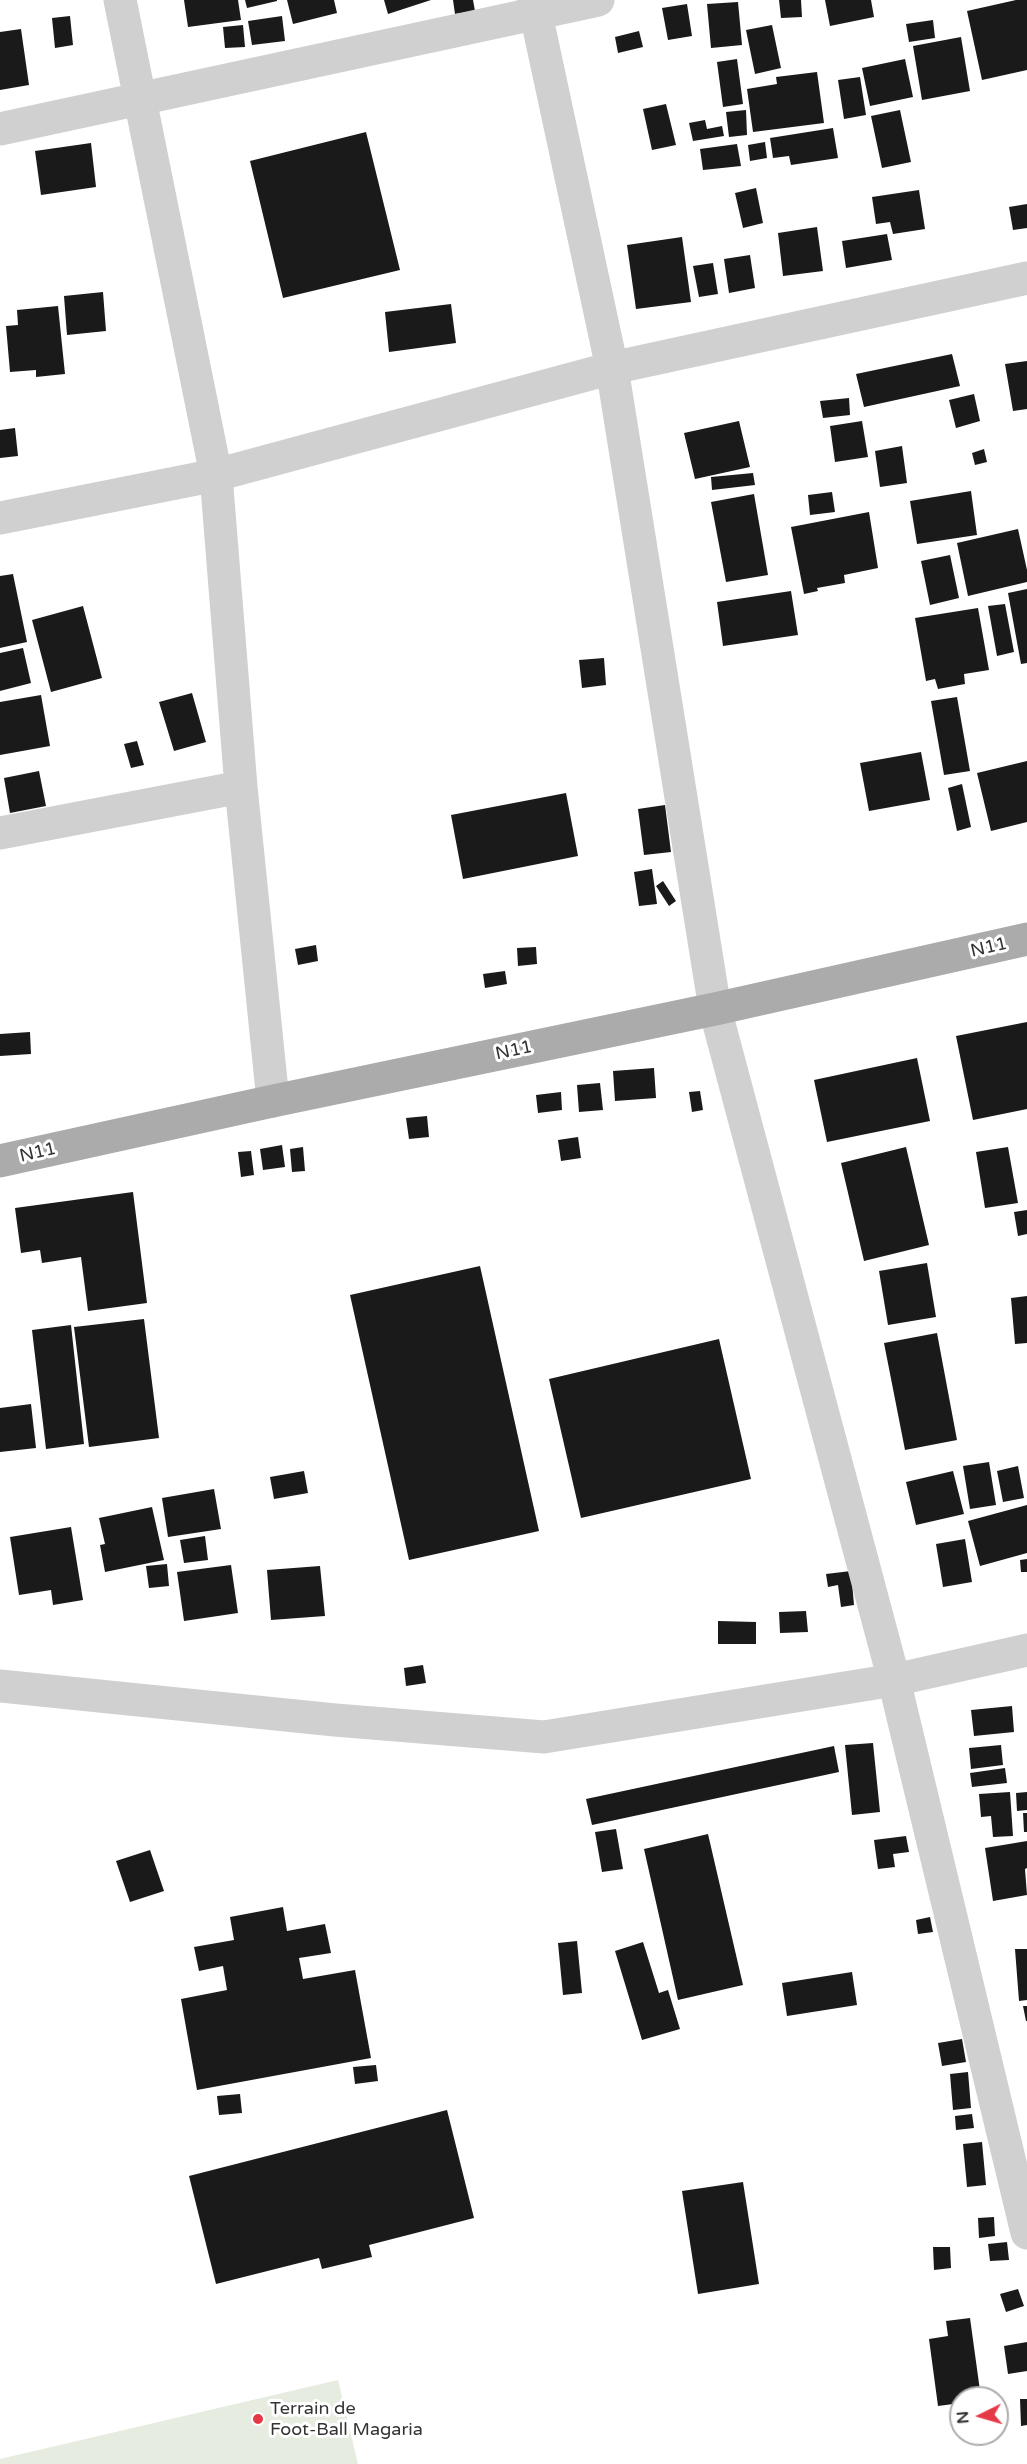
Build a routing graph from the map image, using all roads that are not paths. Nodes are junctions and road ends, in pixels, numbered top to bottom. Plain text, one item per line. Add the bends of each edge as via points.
1 (120, 0) edge
2 (598, 0) edge
3 (535, 7) edge
4 (138, 99) junction
5 (0, 129) edge
6 (1027, 278) edge
7 (612, 368) junction
8 (216, 475) junction
9 (0, 518) edge
10 (241, 788) junction
11 (0, 833) edge
12 (1027, 939) edge
13 (715, 1009) junction
14 (273, 1101) junction
15 (0, 1161) edge
16 (1027, 1650) edge
17 (894, 1680) junction
18 (0, 1686) edge
19 (1027, 2233) edge

1 - 4 street
2 - 3 street
3 - 4 street
3 - 7 street
4 - 5 street
4 - 8 street
6 - 7 street
7 - 8 street
7 - 13 street
8 - 9 street
8 - 10 street
10 - 11 street
10 - 14 street
12 - 13 main road, N11
13 - 14 main road, N11
13 - 17 street
14 - 15 main road, N11
16 - 17 street
17 - 18 street via 544,1737
17 - 19 street

